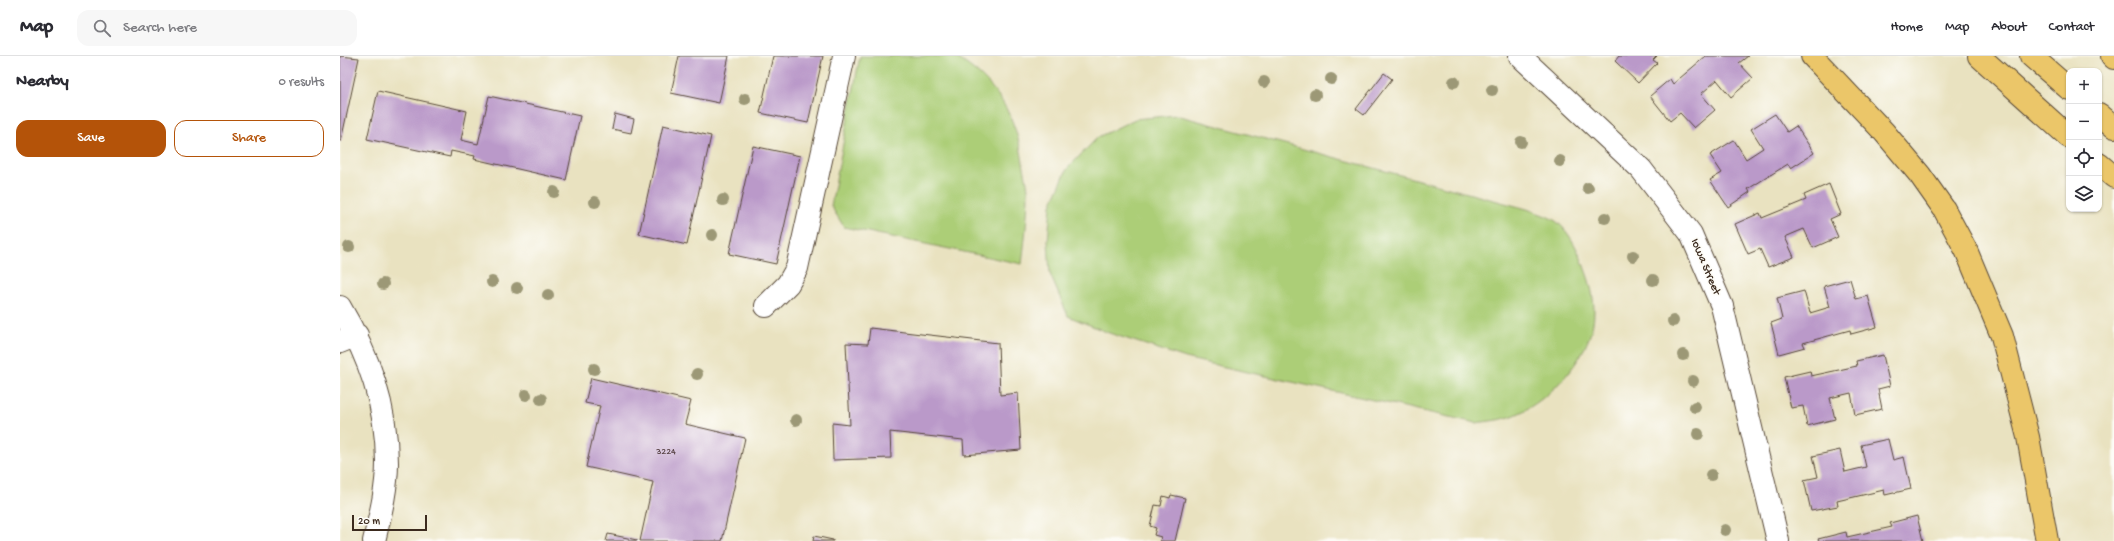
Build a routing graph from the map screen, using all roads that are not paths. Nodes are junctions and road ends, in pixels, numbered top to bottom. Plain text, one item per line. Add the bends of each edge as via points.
1 (844, 56) edge
2 (1520, 56) edge
3 (1812, 56) edge
4 (1979, 56) edge
5 (2031, 56) edge
6 (2066, 86) edge
7 (2102, 117) edge
8 (2114, 127) edge
9 (2066, 134) edge
10 (2102, 167) edge
11 (2114, 177) edge
12 (766, 306) dead end
13 (340, 307) edge
14 (348, 338) edge
15 (374, 541) edge
16 (1778, 541) edge
17 (2047, 541) edge

1 - 12 street via 797,268 788,284
2 - 16 street, Iowa Street via 1641,169 1691,234 1722,306
3 - 17 highway via 1884,132 1920,175 1944,209 1966,250 2002,336 2028,437
4 - 9 highway
5 - 6 highway
7 - 8 highway
10 - 11 highway
13 - 14 street
14 - 15 street via 373,372 384,412 387,464 383,502

